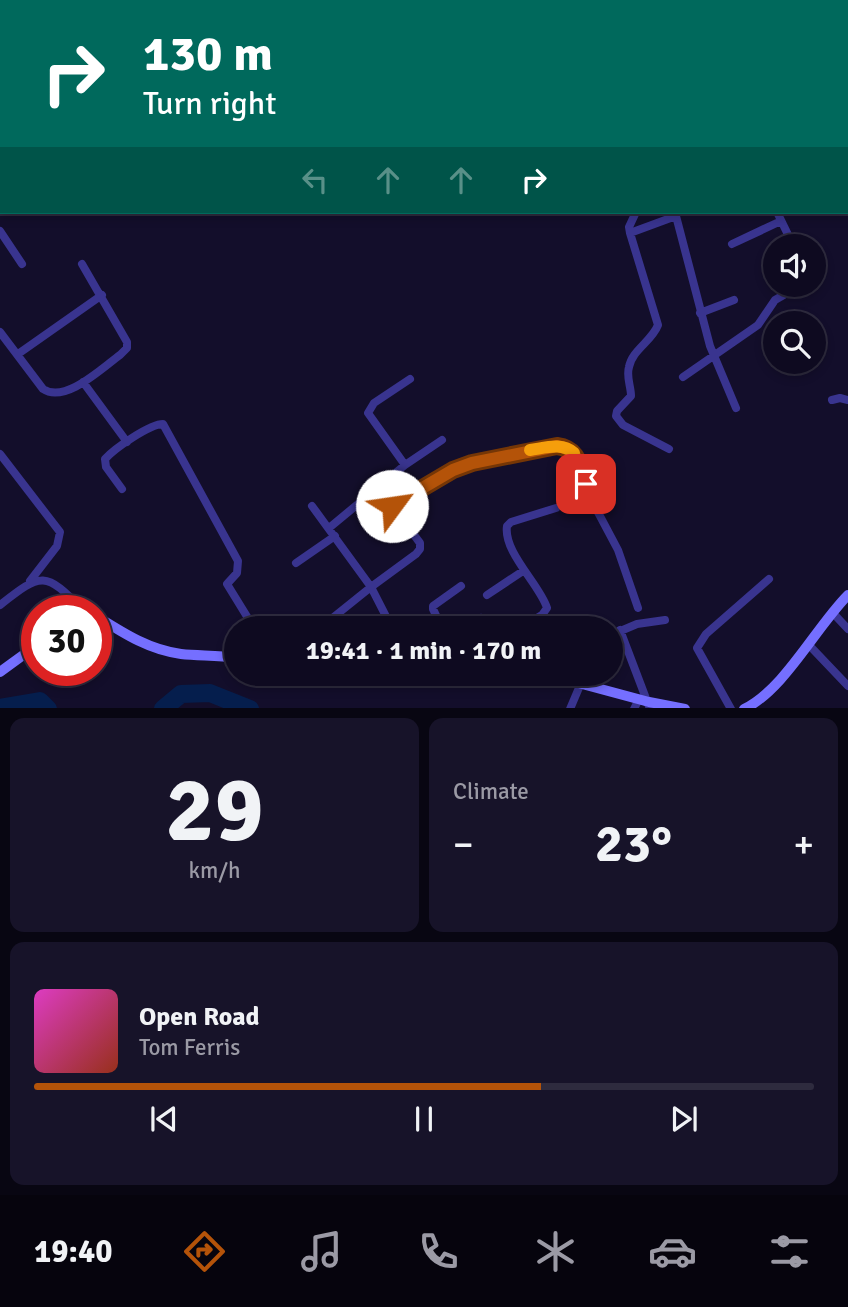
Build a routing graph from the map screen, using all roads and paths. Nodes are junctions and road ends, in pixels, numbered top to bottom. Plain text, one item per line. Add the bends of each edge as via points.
1 (635, 214) edge
2 (676, 214) edge
3 (777, 214) edge
4 (781, 221) junction
5 (0, 230) edge
6 (630, 233) junction
7 (787, 234) edge
8 (732, 244) dead end
9 (22, 264) dead end
10 (82, 264) dead end
11 (102, 295) junction
12 (780, 297) edge
13 (734, 300) dead end
14 (699, 313) junction
15 (0, 332) edge
16 (18, 354) junction
17 (714, 358) junction
18 (683, 377) dead end
19 (410, 379) dead end
20 (83, 382) junction
21 (832, 400) dead end
22 (848, 400) edge
23 (736, 408) dead end
24 (442, 440) dead end
25 (127, 442) junction
26 (669, 449) dead end
27 (0, 454) edge
28 (405, 465) junction
29 (379, 488) junction
30 (122, 489) dead end
31 (312, 506) dead end
32 (392, 506) junction
33 (556, 508) dead end
34 (329, 528) junction
35 (335, 536) junction
36 (296, 563) dead end
37 (523, 571) junction
38 (769, 579) dead end
39 (30, 581) junction
40 (461, 586) dead end
41 (371, 587) junction
42 (69, 595) edge
43 (487, 595) dead end
44 (848, 595) edge
45 (0, 605) edge
46 (638, 608) dead end
47 (832, 611) junction
48 (247, 616) edge
49 (335, 616) edge
50 (385, 616) edge
51 (436, 616) edge
52 (540, 616) edge
53 (665, 620) dead end
54 (112, 626) edge
55 (623, 629) edge
56 (848, 629) edge
57 (623, 640) edge
58 (808, 644) junction
59 (21, 657) edge
60 (224, 657) edge
61 (0, 672) edge
62 (580, 686) edge
63 (590, 686) edge
64 (848, 686) edge
65 (643, 704) edge
66 (570, 708) edge
67 (677, 708) edge
68 (730, 708) edge
69 (745, 708) edge

1 - 6 street
2 - 6 street
2 - 14 street
3 - 4 street
4 - 7 street
4 - 8 street
5 - 9 street
6 - 26 street via 658,325 631,359 631,396 616,416 622,425
10 - 11 street
11 - 16 street
11 - 20 street via 127,348
12 - 17 street via 758,325
13 - 14 street
14 - 17 street
15 - 16 street
16 - 20 street via 47,392 58,394
17 - 18 street
17 - 23 street
19 - 28 street via 374,403 368,413
20 - 25 street
21 - 22 street
24 - 28 street
25 - 30 street via 105,463
25 - 48 street via 155,425 168,429 238,561 227,584
27 - 39 street via 60,532 57,546
28 - 29 street
29 - 32 street
29 - 34 street
31 - 34 street
32 - 41 street via 420,549
32 - 46 street via 472,463 568,447 618,550
33 - 37 street via 507,526
34 - 35 street
35 - 36 street
35 - 41 street
37 - 43 street
37 - 52 street via 547,608
38 - 68 street via 706,634 697,648
39 - 42 street via 51,581
39 - 45 street
40 - 51 street via 433,606
41 - 49 street
41 - 50 street
44 - 47 street
47 - 56 street
47 - 58 street
53 - 55 street
54 - 60 street via 153,648
57 - 65 street
58 - 64 street
58 - 69 street via 773,687
59 - 61 street
62 - 66 street
63 - 65 street
65 - 67 street

